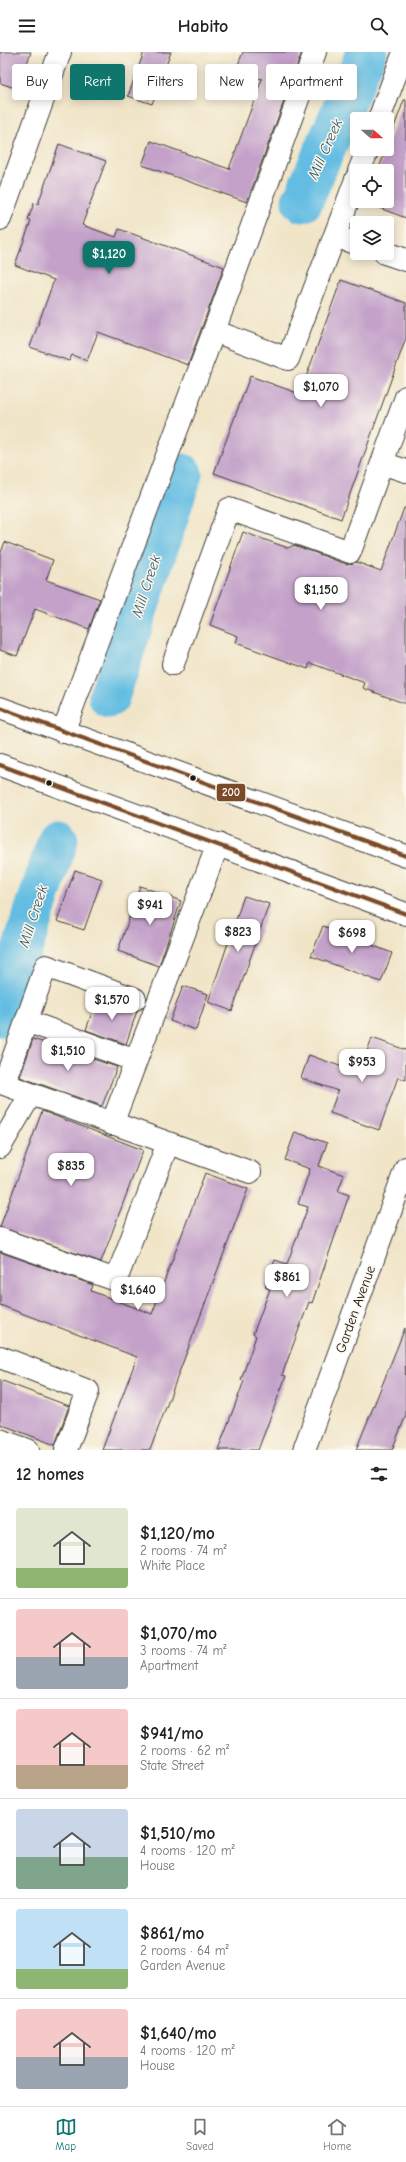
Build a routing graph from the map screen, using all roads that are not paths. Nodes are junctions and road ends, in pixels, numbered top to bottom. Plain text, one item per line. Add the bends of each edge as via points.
1 (60, 52) edge
2 (314, 52) edge
3 (404, 52) edge
4 (382, 112) edge
5 (350, 195) edge
6 (0, 219) edge
7 (334, 236) junction
8 (350, 242) edge
9 (394, 256) edge
10 (406, 260) edge
11 (214, 331) junction
12 (406, 397) edge
13 (382, 463) junction
14 (406, 471) edge
15 (173, 664) dead end
16 (0, 708) edge
17 (64, 732) junction
18 (0, 765) edge
19 (218, 844) junction
20 (406, 856) edge
21 (406, 914) edge
22 (135, 999) dead end
23 (26, 1021) junction
24 (136, 1062) junction
25 (30, 1094) junction
26 (112, 1124) junction
27 (168, 1143) junction
28 (0, 1146) edge
29 (406, 1168) edge
30 (250, 1172) dead end
31 (0, 1239) edge
32 (0, 1357) edge
33 (0, 1440) edge
34 (28, 1450) edge
35 (66, 1450) edge
36 (304, 1450) edge

1 - 6 main road
2 - 11 main road
3 - 4 main road
5 - 7 main road
7 - 8 main road
7 - 11 main road via 288,359
9 - 10 main road
11 - 17 main road
12 - 13 main road
13 - 14 main road
13 - 15 main road via 350,552 229,509
16 - 17 main road
17 - 20 main road
18 - 19 main road
19 - 21 main road
19 - 24 main road
22 - 23 main road via 46,966
23 - 24 main road
23 - 25 main road via 4,1084
24 - 26 main road
25 - 26 main road
25 - 28 main road
26 - 27 main road
27 - 30 main road
27 - 31 main road via 116,1280
29 - 36 main road, Garden Avenue
32 - 35 main road via 88,1391
33 - 34 main road

